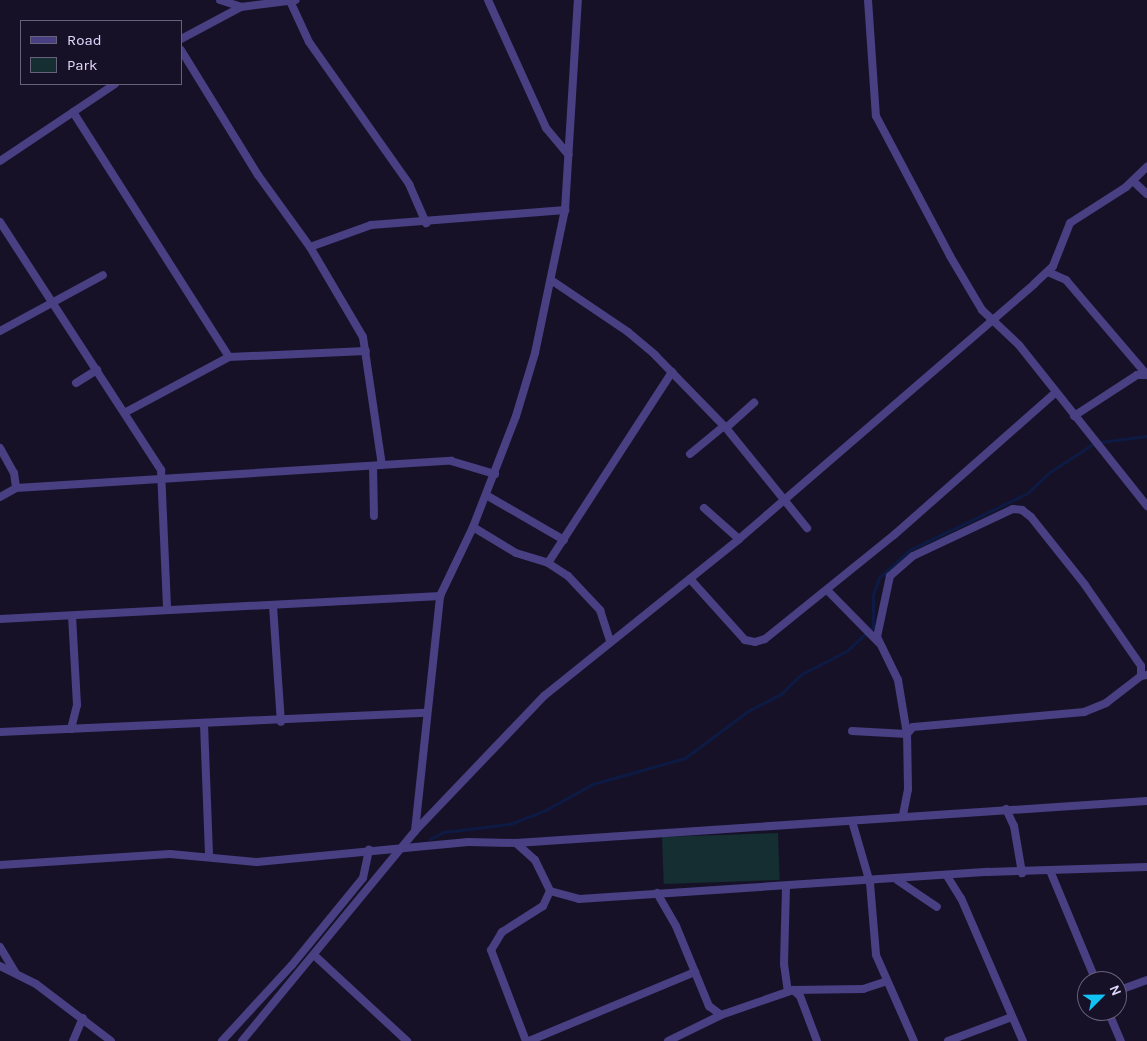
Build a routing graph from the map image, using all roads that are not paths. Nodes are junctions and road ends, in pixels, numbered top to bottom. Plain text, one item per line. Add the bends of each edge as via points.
1 (220, 0) edge
2 (488, 0) edge
3 (578, 0) edge
4 (868, 0) edge
5 (293, 1) edge
6 (240, 7) junction
7 (182, 38) edge
8 (182, 52) edge
9 (114, 85) edge
10 (73, 112) junction
11 (569, 155) junction
12 (0, 161) edge
13 (1147, 167) edge
14 (1133, 180) junction
15 (1147, 194) edge
16 (565, 210) junction
17 (0, 222) edge
18 (426, 223) junction
19 (310, 247) junction
20 (1048, 272) junction
21 (103, 275) dead end
22 (551, 280) junction
23 (51, 303) junction
24 (993, 319) junction
25 (0, 331) edge
26 (366, 351) junction
27 (229, 357) junction
28 (97, 370) junction
29 (672, 372) junction
30 (1147, 375) edge
31 (76, 383) dead end
32 (1055, 393) junction
33 (754, 403) dead end
34 (126, 412) junction
35 (1074, 416) junction
36 (725, 427) junction
37 (0, 448) edge
38 (690, 454) dead end
39 (382, 465) junction
40 (372, 466) junction
41 (495, 474) junction
42 (163, 478) junction
43 (16, 488) junction
44 (486, 495) junction
45 (0, 497) edge
46 (785, 498) junction
47 (1147, 506) edge
48 (704, 508) dead end
49 (374, 516) dead end
50 (474, 527) junction
51 (807, 528) dead end
52 (739, 539) junction
53 (564, 540) junction
54 (548, 563) junction
55 (690, 579) junction
56 (827, 590) junction
57 (440, 596) junction
58 (273, 606) junction
59 (167, 610) junction
60 (72, 616) junction
61 (0, 619) edge
62 (610, 641) junction
63 (879, 643) junction
64 (1144, 675) edge
65 (426, 713) junction
66 (281, 722) junction
67 (204, 724) junction
68 (71, 729) junction
69 (852, 731) dead end
70 (0, 732) edge
71 (907, 734) junction
72 (1147, 800) edge
73 (1006, 809) junction
74 (904, 815) junction
75 (852, 820) junction
76 (415, 831) junction
77 (516, 844) junction
78 (402, 849) junction
79 (369, 850) junction
80 (209, 857) junction
81 (0, 865) edge
82 (1147, 867) edge
83 (1022, 873) junction
84 (1051, 873) junction
85 (947, 876) junction
86 (897, 880) junction
87 (870, 883) junction
88 (786, 887) junction
89 (550, 891) junction
90 (657, 894) junction
91 (937, 907) dead end
92 (0, 947) edge
93 (314, 954) junction
94 (0, 966) edge
95 (1092, 971) edge
96 (16, 972) junction
97 (695, 972) junction
98 (1147, 980) edge
99 (887, 982) junction
100 (1127, 988) edge
101 (790, 990) junction
102 (709, 1006) junction
103 (721, 1015) junction
104 (1012, 1017) junction
105 (83, 1018) junction
106 (708, 1020) junction
107 (1112, 1021) edge
108 (246, 1040) edge
109 (73, 1041) edge
110 (110, 1041) edge
111 (222, 1041) edge
112 (407, 1041) edge
113 (528, 1041) edge
114 (669, 1041) edge
115 (818, 1041) edge
116 (914, 1041) edge
117 (948, 1041) edge
118 (1023, 1041) edge
119 (1121, 1041) edge

1 - 6 street
2 - 11 street via 546,128
3 - 11 street
4 - 24 street via 872,92 878,123 978,304
5 - 6 street
5 - 18 street via 308,42 409,184
6 - 7 street
8 - 19 street via 258,174
9 - 10 street
10 - 12 street
10 - 27 street
11 - 16 street
13 - 14 street
14 - 15 street
14 - 20 street via 1070,223
16 - 18 street
16 - 22 street
17 - 23 street
18 - 19 street via 371,225
19 - 26 street via 351,313
20 - 24 street
20 - 30 street via 1066,280
21 - 23 street
22 - 29 street via 628,332
22 - 41 street via 535,353
23 - 25 street
23 - 28 street
24 - 32 street via 1019,345
24 - 46 street
26 - 27 street
26 - 39 street
27 - 34 street
28 - 31 street
28 - 34 street
29 - 36 street
29 - 53 street
30 - 35 street via 1137,375
32 - 35 street
32 - 56 street
33 - 36 street
34 - 42 street
35 - 47 street
36 - 38 street
36 - 46 street
37 - 43 street via 14,474
39 - 40 street
39 - 41 street via 451,462
40 - 42 street via 204,480
40 - 49 street
41 - 44 street
42 - 43 street
42 - 59 street
43 - 45 street
44 - 50 street
44 - 53 street
46 - 51 street
46 - 52 street
48 - 52 street
50 - 54 street via 516,552
50 - 57 street
52 - 55 street
53 - 54 street
54 - 62 street via 568,576 596,606
55 - 56 street via 738,634 751,642 778,630
55 - 62 street
56 - 63 street
57 - 58 street
57 - 65 street
58 - 59 street
58 - 66 street
59 - 60 street
60 - 61 street
60 - 68 street via 76,705
62 - 76 street via 544,696
63 - 64 street via 887,584 898,567 944,539 1016,508 1031,517 1085,585
63 - 71 street via 898,680
64 - 71 street via 1106,703 1084,712 919,724
65 - 66 street
65 - 76 street
66 - 67 street
67 - 68 street
67 - 80 street
68 - 70 street
69 - 71 street
71 - 74 street via 908,790
72 - 73 street
73 - 74 street
73 - 83 street via 1014,826
74 - 75 street
75 - 77 street
75 - 87 street
76 - 78 street
77 - 78 street via 468,842
77 - 89 street via 535,860
78 - 79 street
78 - 93 street
79 - 80 street via 257,862
79 - 111 street via 363,878 292,965
80 - 81 street via 146,855
82 - 84 street
83 - 84 street
83 - 85 street
84 - 95 street
85 - 86 street
85 - 104 street via 961,898
86 - 87 street
86 - 91 street
87 - 88 street
87 - 99 street via 874,949
88 - 90 street
88 - 101 street via 784,964
89 - 90 street via 579,899
89 - 113 street via 543,906 502,932 492,947
90 - 97 street via 676,926
92 - 96 street
93 - 108 street
93 - 112 street
94 - 96 street
96 - 105 street
97 - 102 street
97 - 113 street
98 - 100 street
99 - 101 street via 864,989
99 - 116 street
101 - 103 street
101 - 115 street via 800,996
102 - 103 street
102 - 106 street
103 - 106 street
104 - 117 street
104 - 118 street
105 - 109 street
105 - 110 street
106 - 114 street
107 - 119 street

